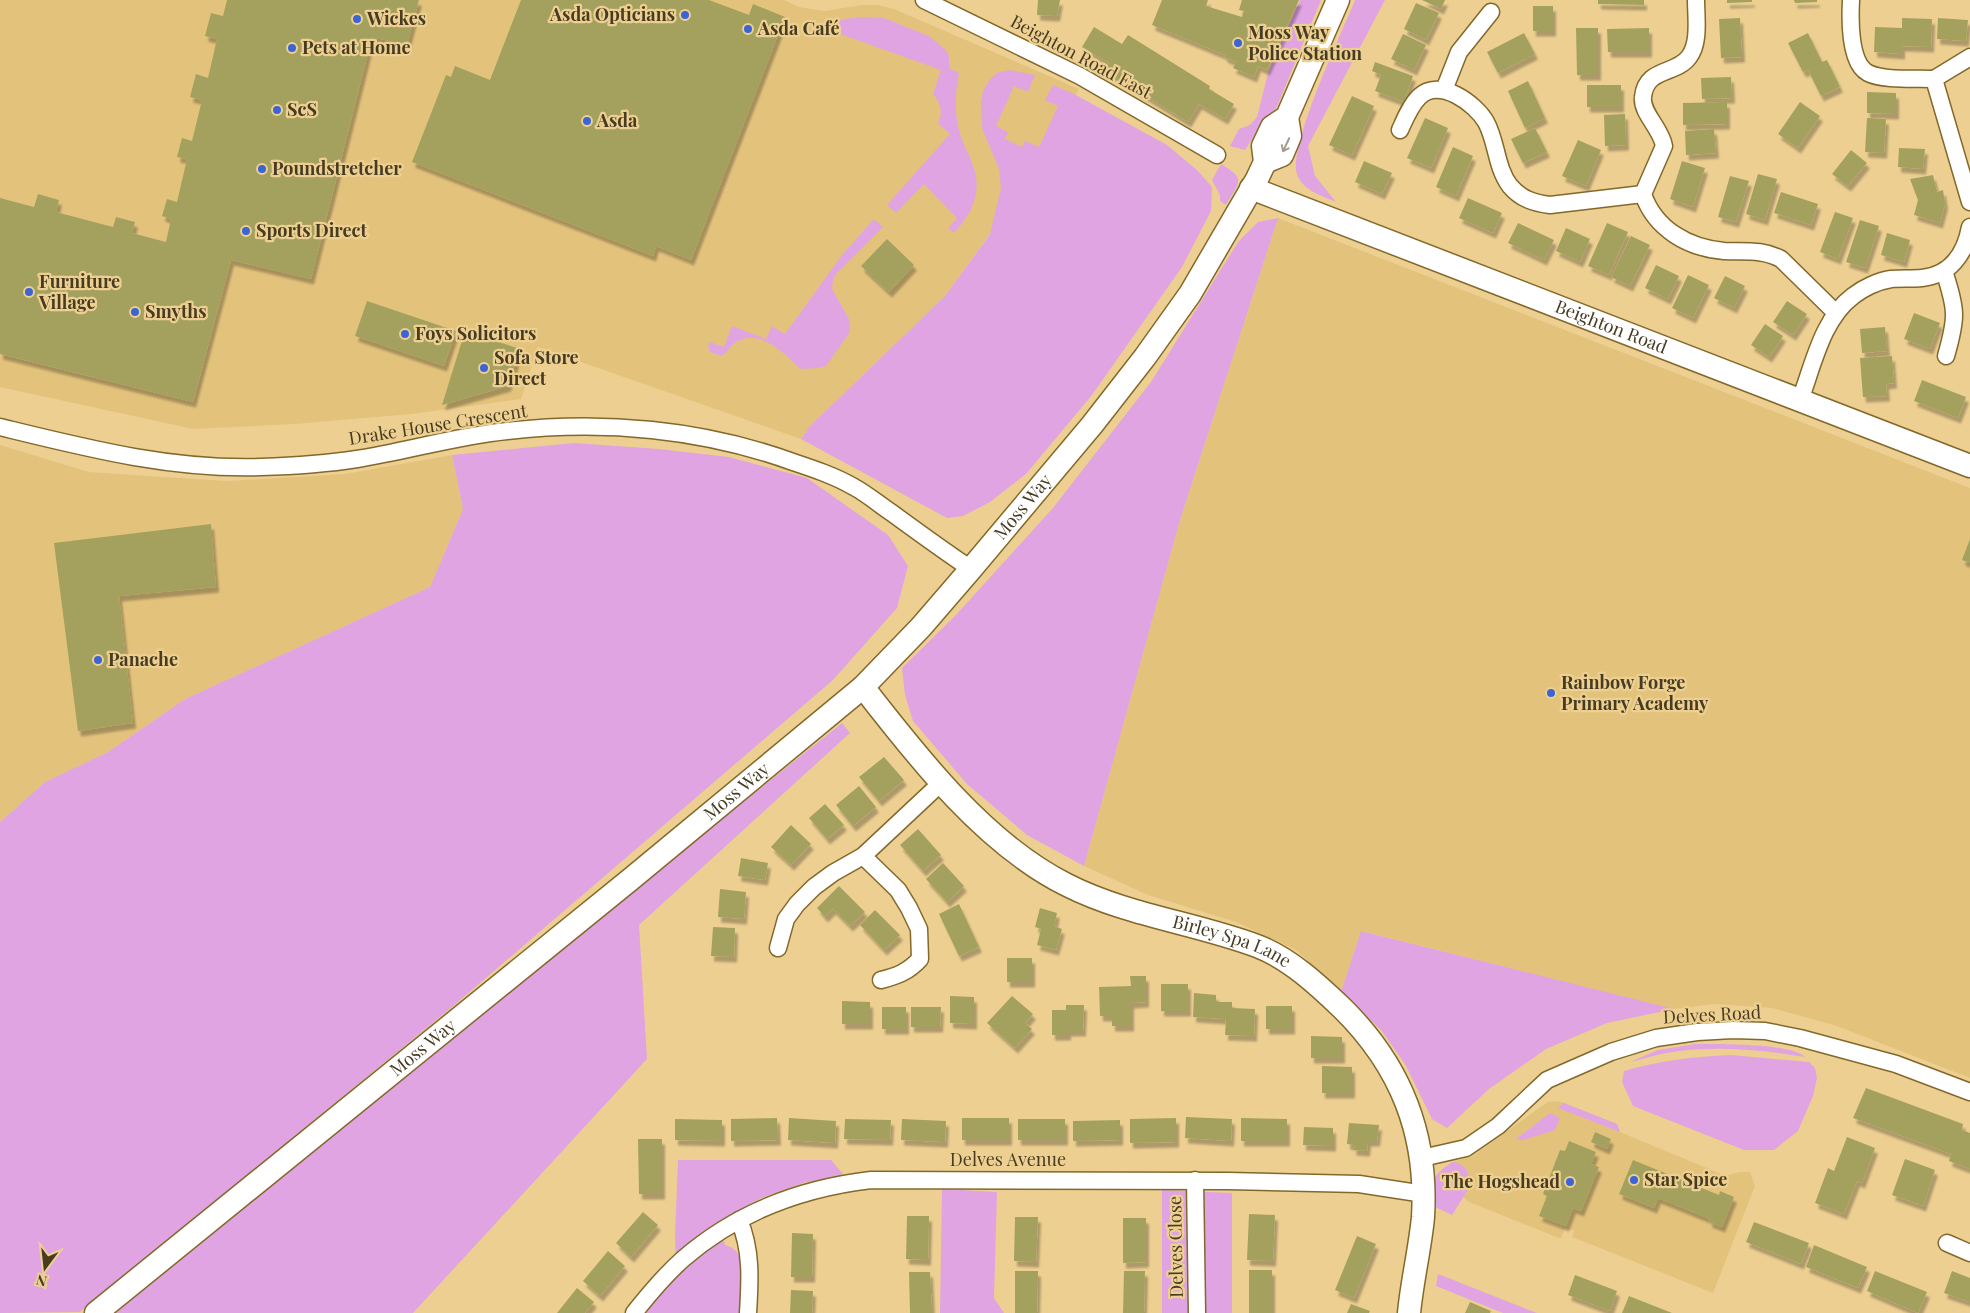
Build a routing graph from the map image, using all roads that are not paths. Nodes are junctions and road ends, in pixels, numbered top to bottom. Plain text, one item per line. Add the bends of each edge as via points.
1 (924, 0) edge
2 (1338, 0) edge
3 (1696, 0) edge
4 (1851, 0) edge
5 (1491, 12) dead end
6 (1970, 57) edge
7 (1934, 79) junction
8 (1444, 90) junction
9 (1400, 130) dead end
10 (1217, 155) dead end
11 (1251, 188) junction
12 (1643, 194) junction
13 (1970, 202) edge
14 (1970, 227) edge
15 (1944, 272) junction
16 (1836, 313) junction
17 (1946, 356) dead end
18 (1800, 400) junction
19 (0, 427) edge
20 (1970, 466) edge
21 (971, 570) junction
22 (863, 687) junction
23 (942, 782) junction
24 (863, 856) junction
25 (778, 948) dead end
26 (881, 980) dead end
27 (1970, 1092) edge
28 (1422, 1158) junction
29 (1195, 1180) junction
30 (1424, 1194) junction
31 (739, 1220) junction
32 (1947, 1243) dead end
33 (1970, 1252) edge
34 (96, 1313) edge
35 (634, 1313) edge
36 (748, 1313) edge
37 (1197, 1313) edge
38 (1409, 1313) edge

1 - 10 street, Beighton Road East via 1080,76
2 - 11 street, Moss Way via 1287,118 1272,127 1265,141 1265,162
3 - 12 street via 1695,38 1690,57 1680,66 1662,71 1645,87 1644,107 1664,146
4 - 7 street via 1854,51 1859,65 1880,77
5 - 8 street via 1459,52
6 - 7 street
7 - 13 street
8 - 9 street via 1431,90 1420,96
8 - 12 street via 1481,114 1492,135 1503,176 1522,198 1550,205
11 - 18 street, Beighton Road
11 - 21 street, Moss Way via 1190,294 1145,358
12 - 16 street via 1647,207 1657,219 1686,242 1712,249 1770,253 1781,259
14 - 15 street via 1959,257
15 - 16 street via 1922,278 1891,279 1868,287 1852,296
15 - 17 street via 1956,315
16 - 18 street via 1826,330
18 - 20 street, Beighton Road
19 - 21 street, Drake House Crescent via 136,458 226,467 358,459 505,431 549,427 693,434 750,447 832,476 856,488
21 - 22 street, Moss Way
22 - 23 street, Birley Spa Lane
22 - 34 street, Moss Way
23 - 24 street
23 - 28 street, Birley Spa Lane via 981,824 1017,854 1068,886 1097,898 1260,947 1305,975 1350,1016 1385,1060 1403,1091
24 - 25 street via 833,873 797,904 786,919
24 - 26 street via 898,890 920,929 920,959 911,969
27 - 28 street, Delves Road via 1896,1064 1765,1030 1697,1032 1656,1038 1620,1049 1547,1080 1498,1126 1466,1148
28 - 30 street, Birley Spa Lane
29 - 30 street, Delves Avenue via 1359,1184
29 - 31 street, Delves Avenue via 872,1180 827,1187 785,1200
29 - 37 street, Delves Close
30 - 38 street, Birley Spa Lane
31 - 35 street, Delves Avenue via 710,1237 682,1260
31 - 36 street via 747,1246 750,1274
32 - 33 street

